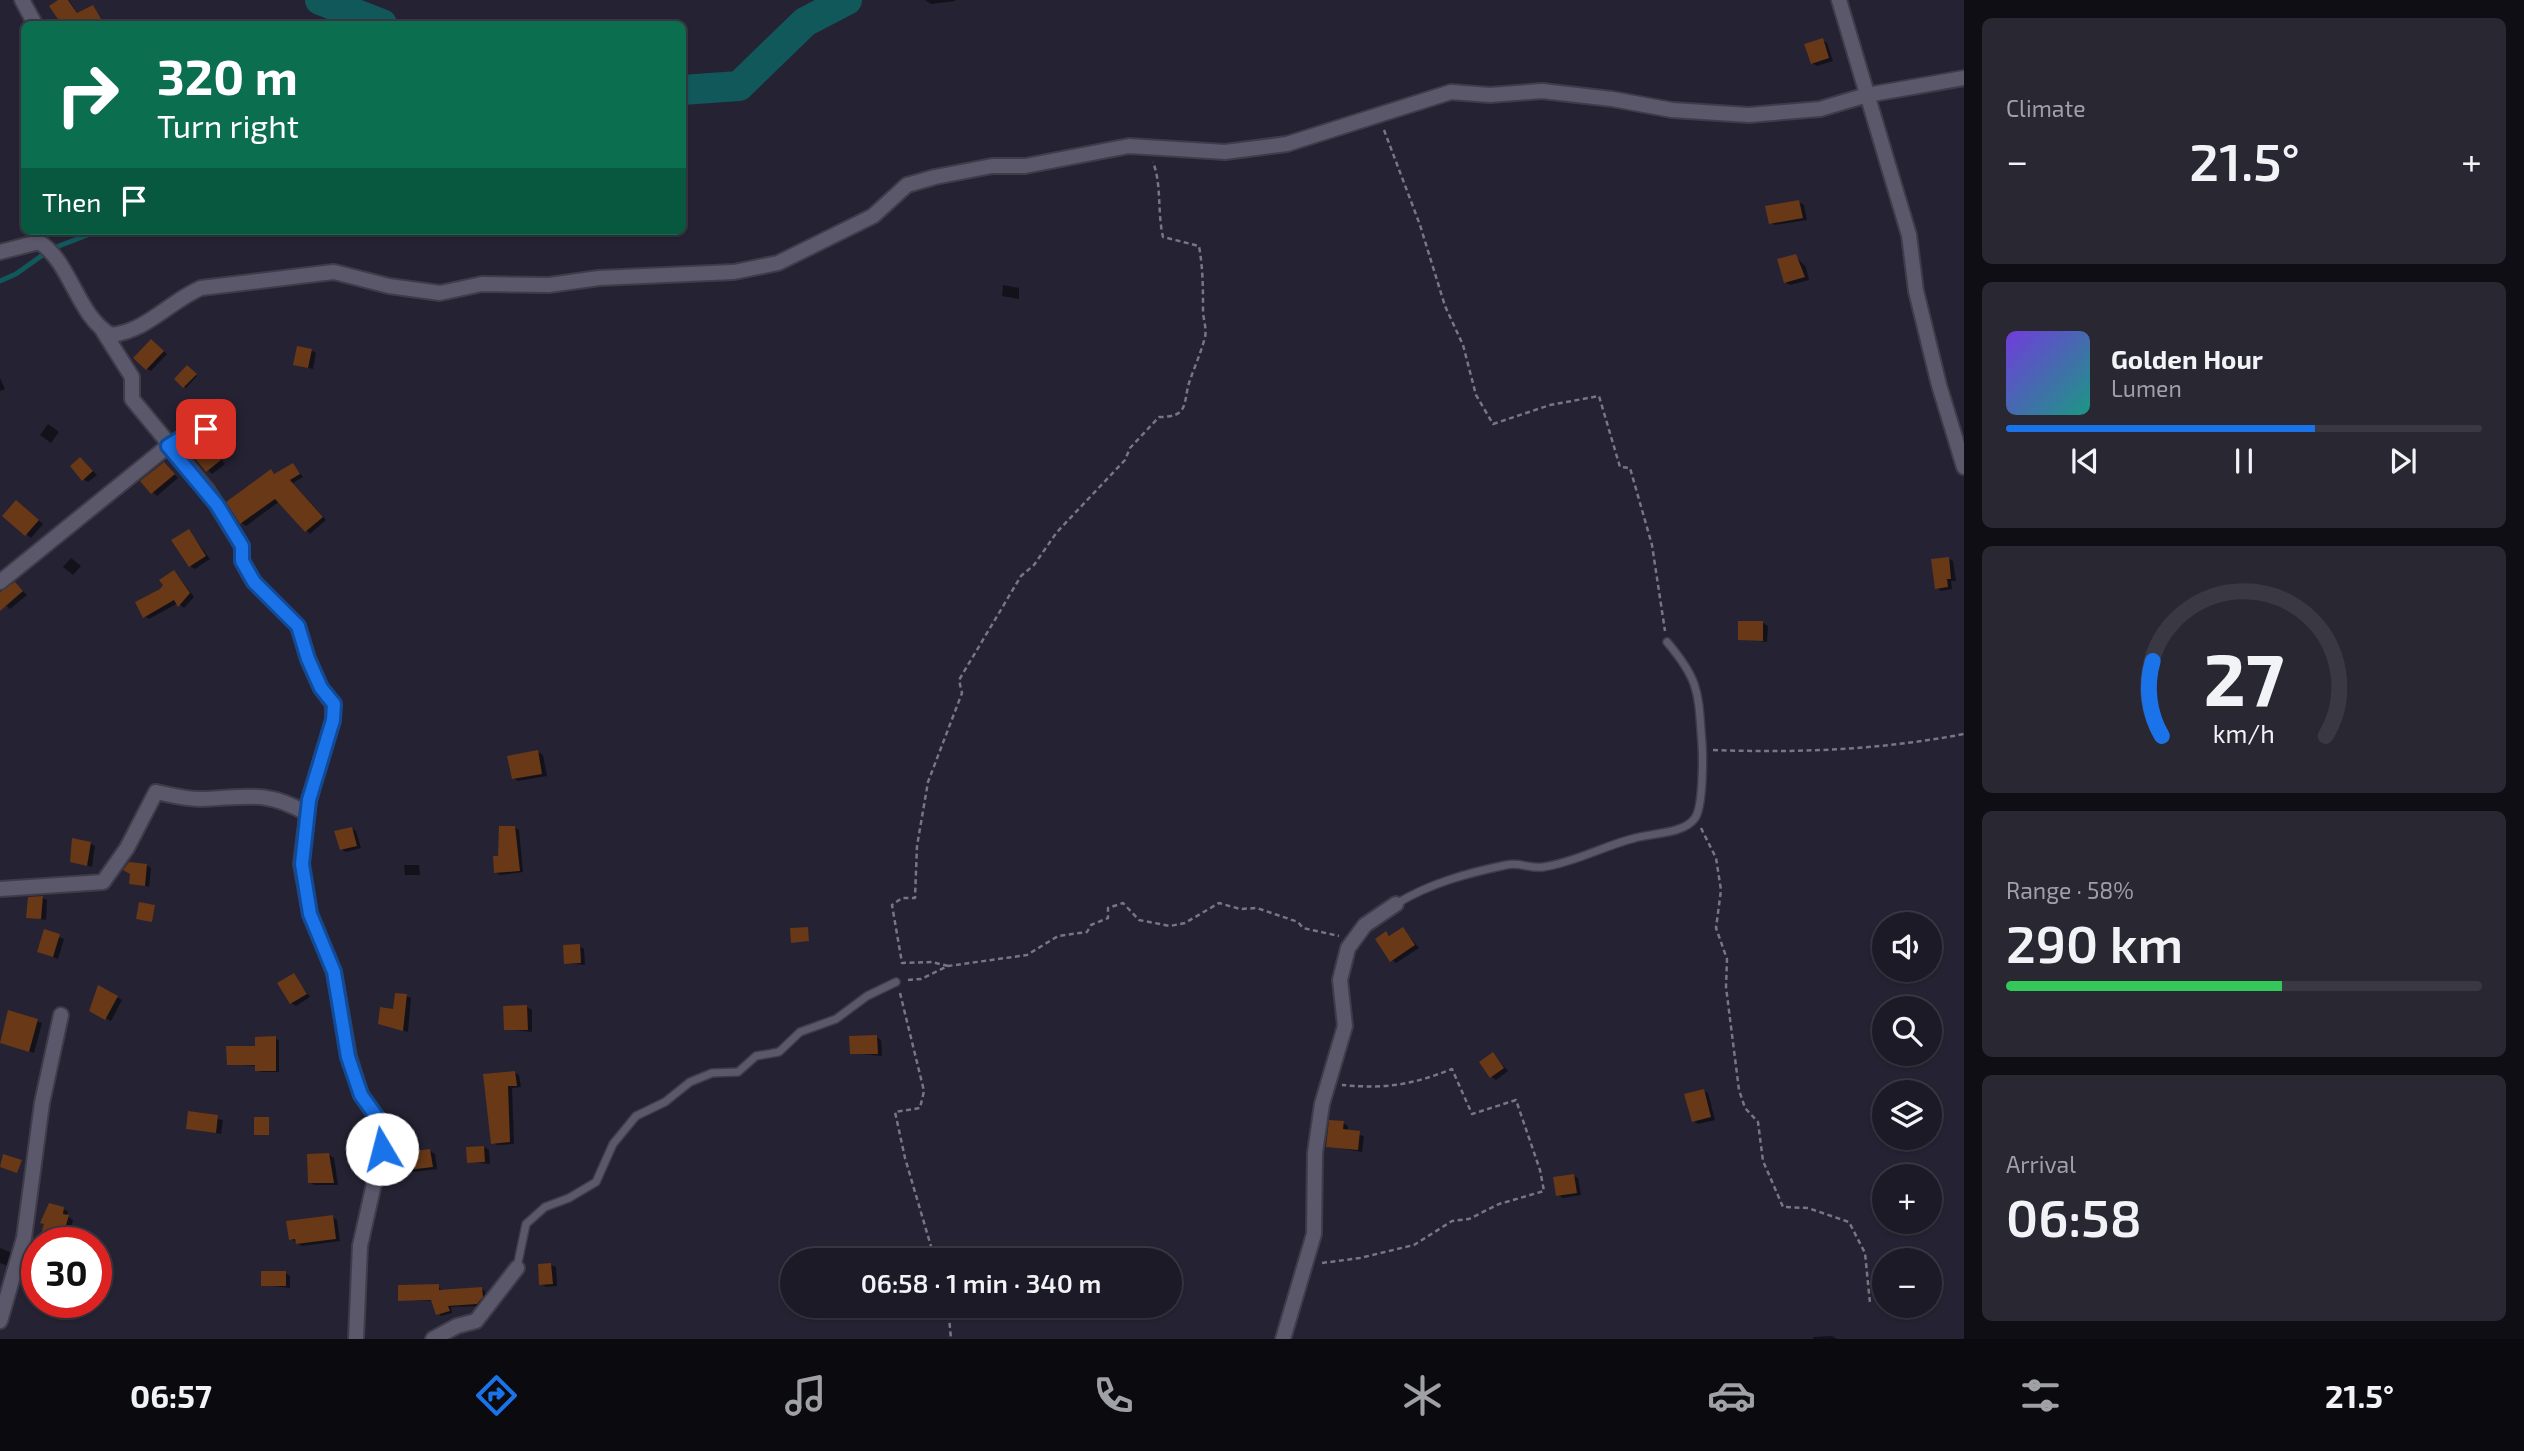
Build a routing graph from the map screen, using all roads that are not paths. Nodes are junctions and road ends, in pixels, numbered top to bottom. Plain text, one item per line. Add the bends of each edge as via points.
1 (22, 0) edge
2 (1839, 0) edge
3 (33, 21) edge
4 (1964, 78) edge
5 (1867, 95) junction
6 (0, 252) edge
7 (103, 331) junction
8 (221, 433) dead end
9 (168, 446) junction
10 (1964, 467) edge
11 (0, 582) edge
12 (1667, 642) road end
13 (306, 813) junction
14 (0, 889) edge
15 (1396, 904) joint
16 (896, 982) road end
17 (61, 1015) dead end
18 (517, 1268) joint
19 (0, 1321) edge
20 (356, 1339) edge
21 (433, 1339) edge
22 (1283, 1339) edge

1 - 3 street
2 - 5 street
4 - 5 street
5 - 7 street via 1820,109 1749,115 1672,110 1542,91 1451,92 1287,145 1225,152 1113,148 1090,156 992,166 907,185 873,216 778,263 734,272 549,285 482,284 440,293 334,272 201,288 142,326 111,335
5 - 10 street via 1909,234 1939,385
6 - 7 street via 39,242 51,249
7 - 9 street via 132,377 132,399
8 - 9 street via 194,430
9 - 11 street
9 - 13 street via 217,505 242,546 242,561 254,582 298,626 321,688 334,704
12 - 15 lane via 1696,685 1702,749 1695,818 1684,827 1633,838 1579,859 1540,868 1511,863 1422,888
13 - 14 street via 279,798 201,799 156,792 103,882
13 - 20 street via 302,864 310,914 334,972 348,1057 361,1095 386,1130 360,1246
15 - 22 street via 1353,939 1339,979 1345,1027 1328,1083 1315,1153 1314,1234
16 - 18 lane via 836,1019 800,1032 779,1052 756,1056 738,1072 712,1073 690,1082 636,1116 613,1144 596,1182 545,1207 526,1224
17 - 19 street via 42,1103 24,1238
18 - 21 street via 476,1321

